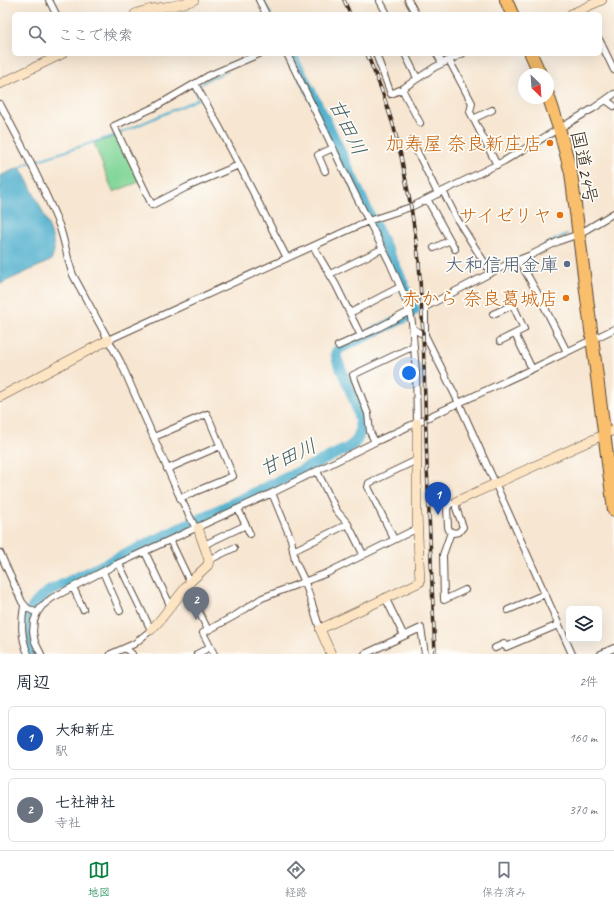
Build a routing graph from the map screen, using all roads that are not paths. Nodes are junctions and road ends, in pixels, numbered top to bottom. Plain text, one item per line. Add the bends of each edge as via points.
1 (49, 0) edge
2 (194, 0) edge
3 (259, 0) edge
4 (408, 0) edge
5 (506, 0) edge
6 (602, 0) edge
7 (380, 1) dead end
8 (586, 11) edge
9 (55, 12) edge
10 (141, 12) edge
11 (265, 12) edge
12 (386, 12) edge
13 (415, 12) edge
14 (511, 12) edge
15 (602, 45) edge
16 (58, 56) edge
17 (254, 56) edge
18 (288, 56) edge
19 (377, 56) edge
20 (405, 56) edge
21 (439, 56) edge
22 (458, 56) edge
23 (532, 56) edge
24 (445, 62) junction
25 (537, 68) edge
26 (614, 70) edge
27 (417, 78) junction
28 (0, 84) edge
29 (196, 87) junction
30 (402, 89) junction
31 (614, 94) edge
32 (606, 100) junction
33 (0, 104) edge
34 (551, 104) edge
35 (614, 106) edge
36 (492, 110) dead end
37 (474, 119) junction
38 (420, 123) dead end
39 (559, 128) junction
40 (412, 141) dead end
41 (333, 148) junction
42 (239, 165) junction
43 (497, 165) junction
44 (325, 171) dead end
45 (440, 192) junction
46 (427, 199) junction
47 (614, 213) edge
48 (368, 221) junction
49 (579, 234) junction
50 (450, 240) junction
51 (313, 246) junction
52 (434, 248) dead end
53 (382, 249) junction
54 (454, 249) dead end
55 (287, 258) junction
56 (519, 260) junction
57 (490, 271) junction
58 (330, 274) junction
59 (400, 288) junction
60 (350, 313) junction
61 (411, 314) junction
62 (493, 314) dead end
63 (413, 329) junction
64 (614, 329) edge
65 (515, 334) junction
66 (425, 335) junction
67 (361, 336) junction
68 (592, 339) junction
69 (108, 340) junction
70 (500, 341) dead end
71 (338, 346) dead end
72 (414, 346) junction
73 (567, 352) junction
74 (532, 369) junction
75 (0, 398) edge
76 (459, 403) junction
77 (417, 423) junction
78 (609, 432) edge
79 (154, 437) junction
80 (375, 442) junction
81 (220, 446) junction
82 (417, 460) junction
83 (167, 468) junction
84 (317, 471) junction
85 (495, 483) junction
86 (272, 493) junction
87 (180, 498) junction
88 (457, 500) junction
89 (238, 509) junction
90 (614, 510) edge
91 (348, 524) junction
92 (246, 525) junction
93 (196, 528) junction
94 (418, 528) junction
95 (451, 532) junction
96 (250, 534) dead end
97 (394, 539) junction
98 (170, 540) junction
99 (204, 545) junction
100 (234, 548) dead end
101 (293, 551) junction
102 (145, 552) junction
103 (0, 553) edge
104 (364, 554) junction
105 (209, 560) junction
106 (119, 564) junction
107 (103, 572) junction
108 (190, 582) junction
109 (305, 582) junction
110 (72, 587) junction
111 (465, 590) dead end
112 (183, 592) junction
113 (545, 594) junction
114 (385, 597) junction
115 (26, 607) junction
116 (171, 607) junction
117 (82, 609) dead end
118 (508, 610) dead end
119 (120, 611) dead end
120 (35, 612) junction
121 (558, 625) junction
122 (320, 628) junction
123 (151, 630) junction
124 (208, 630) junction
125 (404, 636) junction
126 (210, 647) junction
127 (125, 648) junction
128 (495, 648) dead end
129 (614, 648) edge
130 (28, 654) edge
131 (41, 654) edge
132 (111, 654) edge
133 (132, 654) edge
134 (197, 654) edge
135 (214, 654) edge
136 (331, 654) edge
137 (365, 654) edge
138 (425, 654) edge
139 (572, 654) edge
140 (600, 654) edge

1 - 9 street
2 - 10 street
3 - 11 street
4 - 13 street
5 - 14 highway
6 - 8 street
7 - 12 street
15 - 26 street
16 - 28 street
17 - 29 street via 208,76
18 - 41 street
19 - 30 street via 391,94
20 - 27 street
21 - 24 street
22 - 24 street
23 - 25 highway
24 - 27 street
24 - 37 street via 472,103 470,112
27 - 30 street
29 - 42 street
29 - 42 street via 114,126 152,205
30 - 38 street
31 - 32 street
32 - 35 street
32 - 39 street
33 - 69 street via 59,226 73,275
34 - 39 highway, 国道24号
36 - 37 street
37 - 43 street
39 - 43 street
39 - 49 highway, 国道24号 via 571,173
40 - 45 street
41 - 44 street via 318,155
41 - 48 street
42 - 55 street
43 - 45 street
45 - 46 street
45 - 57 street
46 - 48 street
46 - 50 street
47 - 49 street
48 - 51 street
48 - 53 street
49 - 56 street via 559,240
49 - 68 highway, 国道24号
50 - 52 street
50 - 54 street
51 - 55 street
51 - 58 street
53 - 58 street
53 - 59 street
55 - 69 street
56 - 57 street
56 - 73 street
57 - 66 street via 425,307
58 - 60 street
59 - 60 street
59 - 61 street
60 - 67 street
61 - 63 street
61 - 67 street
62 - 65 street via 512,305 524,329
63 - 66 street
63 - 72 street
64 - 68 street
65 - 70 street
65 - 74 street
66 - 76 street
67 - 71 street
68 - 73 street
68 - 78 highway, 国道24号
69 - 75 street
69 - 79 street
72 - 77 street
72 - 80 street via 353,375 368,414 370,432
73 - 74 street
74 - 76 street
76 - 77 street
76 - 85 street
77 - 80 street
77 - 82 street
78 - 85 street
78 - 90 highway, 国道24号
79 - 81 street via 207,414
79 - 83 street
80 - 84 street
81 - 83 street
81 - 87 street via 232,476
82 - 94 street
82 - 97 street via 369,483 368,487
83 - 87 street
84 - 86 street
84 - 91 street via 336,510
85 - 88 street
85 - 113 street
86 - 89 street
86 - 101 street
87 - 93 street
88 - 95 street via 447,508 448,527
88 - 95 street via 456,508 463,527 456,533
89 - 92 street
89 - 93 street
91 - 101 street
91 - 104 street
92 - 96 street
92 - 99 street
93 - 98 street
93 - 99 street
94 - 97 street
94 - 114 street via 420,582
95 - 111 street via 443,555 444,600
97 - 104 street
98 - 102 street
98 - 108 street
99 - 105 street
100 - 105 street
101 - 109 street
102 - 106 street
102 - 116 street
103 - 115 street
104 - 109 street
105 - 108 street via 208,566
106 - 107 street
106 - 123 street
107 - 110 street
107 - 119 street
108 - 112 street
109 - 122 street
109 - 124 street via 272,593
110 - 117 street
110 - 120 street via 52,598
112 - 116 street
112 - 124 street via 196,606
113 - 118 street
113 - 121 street
114 - 122 street
114 - 125 street
115 - 120 street
115 - 130 street via 21,627
116 - 123 street
120 - 131 street via 33,632
121 - 128 street via 506,648 504,644
121 - 139 street
122 - 136 street
123 - 127 street
124 - 126 street via 203,633
125 - 137 street
125 - 138 street via 421,628
126 - 134 street
126 - 135 street
127 - 132 street
127 - 133 street
129 - 140 street

